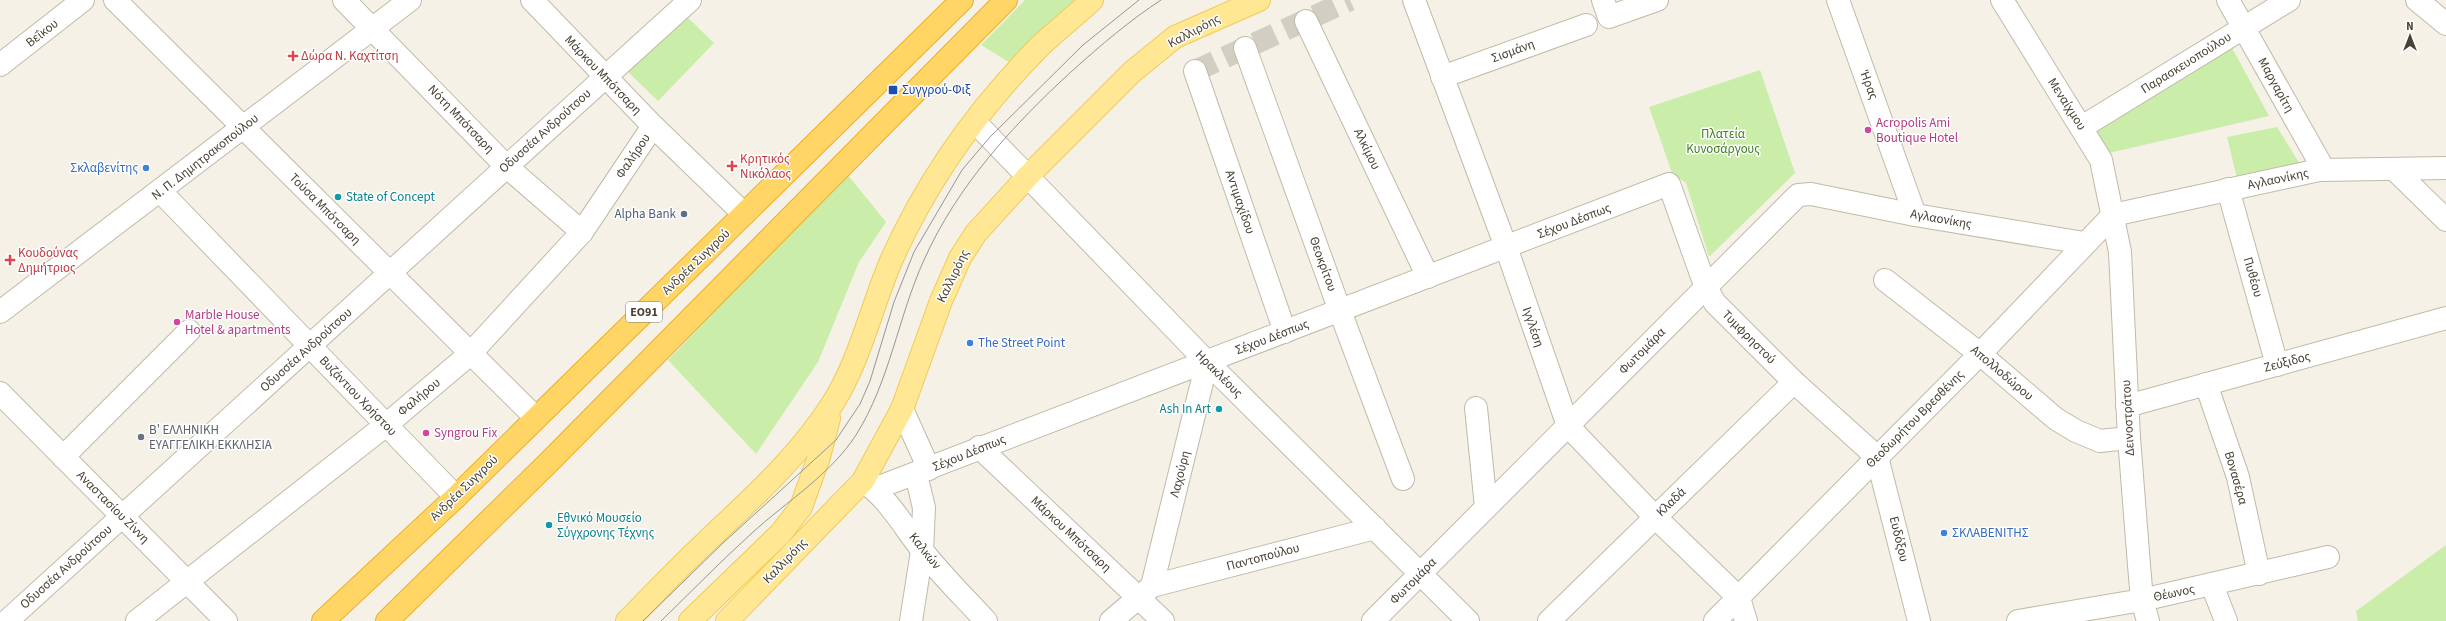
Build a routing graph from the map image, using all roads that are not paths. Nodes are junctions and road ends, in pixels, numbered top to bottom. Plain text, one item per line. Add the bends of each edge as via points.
1 (84, 0) edge
2 (115, 0) edge
3 (344, 0) edge
4 (410, 0) edge
5 (532, 0) edge
6 (690, 0) edge
7 (962, 0) edge
8 (1006, 0) edge
9 (1092, 0) edge
10 (1259, 0) edge
11 (1414, 0) edge
12 (1657, 0) edge
13 (1838, 0) edge
14 (2002, 0) edge
15 (2228, 0) edge
16 (2289, 0) edge
17 (2417, 0) edge
18 (1606, 8) edge
19 (1306, 21) dead end
20 (2446, 24) edge
21 (1586, 25) dead end
22 (373, 28) junction
23 (2244, 28) junction
24 (1245, 48) dead end
25 (0, 65) edge
26 (1195, 71) dead end
27 (1442, 77) junction
28 (605, 78) junction
29 (975, 122) junction
30 (653, 126) junction
31 (2082, 127) junction
32 (243, 128) junction
33 (506, 166) junction
34 (2446, 168) edge
35 (2394, 169) junction
36 (2324, 170) junction
37 (1028, 176) junction
38 (1669, 184) joint
39 (2228, 189) junction
40 (161, 192) junction
41 (1798, 196) joint
42 (744, 214) junction
43 (1915, 215) junction
44 (2113, 215) junction
45 (2446, 220) edge
46 (582, 232) junction
47 (2084, 243) junction
48 (1506, 247) junction
49 (390, 274) junction
50 (1428, 277) junction
51 (1885, 280) dead end
52 (1706, 288) junction
53 (1340, 311) junction
54 (0, 312) edge
55 (2446, 318) edge
56 (189, 331) dead end
57 (1285, 332) junction
58 (310, 346) junction
59 (470, 354) junction
60 (1980, 354) junction
61 (1207, 362) junction
62 (2277, 365) junction
63 (1794, 382) junction
64 (2206, 384) junction
65 (0, 393) edge
66 (833, 403) junction
67 (2127, 406) junction
68 (1476, 408) dead end
69 (902, 409) junction
70 (536, 418) junction
71 (386, 425) junction
72 (1568, 426) junction
73 (2129, 438) junction
74 (979, 447) junction
75 (63, 457) junction
76 (1877, 457) junction
77 (922, 471) junction
78 (1403, 479) dead end
79 (869, 485) junction
80 (456, 497) junction
81 (1486, 508) junction
82 (123, 517) junction
83 (1655, 517) junction
84 (1375, 528) junction
85 (922, 550) junction
86 (2328, 557) dead end
87 (1421, 573) junction
88 (2259, 574) junction
89 (186, 580) junction
90 (2212, 585) junction
91 (1146, 592) junction
92 (1739, 598) junction
93 (2142, 600) junction
94 (7, 621) edge
95 (136, 621) edge
96 (226, 621) edge
97 (324, 621) edge
98 (387, 621) edge
99 (627, 621) edge
100 (690, 621) edge
101 (727, 621) edge
102 (911, 621) edge
103 (986, 621) edge
104 (1111, 621) edge
105 (1163, 621) edge
106 (1373, 621) edge
107 (1468, 621) edge
108 (1549, 621) edge
109 (1716, 621) edge
110 (1746, 621) edge
111 (1919, 621) edge
112 (2018, 621) edge
113 (2148, 621) edge
114 (2226, 621) edge

1 - 25 street, Βεΐκου
2 - 32 street, Τούσα Μπότσαρη
3 - 22 street, Νότη Μπότσαρη
4 - 22 street, Ν. Π. Δημητρακοπούλου
5 - 28 street, Μάρκου Μπότσαρη
6 - 28 street
7 - 42 highway, Ανδρέα Συγγρού / ΕΟ91
8 - 98 highway, ΕΟ91 via 560,451
9 - 29 main road via 1040,47
10 - 37 main road, Καλλιρόης via 1175,37 1132,72
11 - 27 street, Ιγγλέση
12 - 18 street
13 - 43 street, Ήρας
14 - 31 street, Μεναίχμου
15 - 23 street, Μαργαρίτη
16 - 23 street, Παρασκευοπούλου
17 - 20 street
19 - 50 street, Αλκίμου
21 - 27 street, Σισμάνη
22 - 32 street, Ν. Π. Δημητρακοπούλου
22 - 33 street, Νότη Μπότσαρη
23 - 31 street, Παρασκευοπούλου
23 - 36 street, Μαργαρίτη
24 - 53 street, Θεοκρίτου
26 - 57 street, Αντιμαχίδου
27 - 48 street, Ιγγλέση
28 - 30 street, Μάρκου Μπότσαρη
28 - 33 street, Οδυσσέα Ανδρούτσου
29 - 37 street, Ηρακλέους
29 - 66 main road via 938,173 914,213 891,262 846,381
30 - 42 street, Μάρκου Μπότσαρη
30 - 46 street, Φαλήρου
31 - 44 street, Μεναίχμου via 2101,160
32 - 40 street, Ν. Π. Δημητρακοπούλου
32 - 49 street, Τούσα Μπότσαρη
33 - 46 street, Νότη Μπότσαρη
33 - 49 street, Οδυσσέα Ανδρούτσου
34 - 35 street, Αγλαονίκης
35 - 36 street, Αγλαονίκης
35 - 45 street
36 - 39 street, Αγλαονίκης
37 - 61 street, Ηρακλέους
37 - 69 main road, Καλλιρόης via 976,233 960,258 941,301
38 - 48 street, Σέχου Δέσπως
38 - 52 street, Τυμφρηστού
39 - 44 street, Αγλαονίκης
39 - 62 street, Πυθέου
40 - 54 street, Ν. Π. Δημητρακοπούλου
40 - 58 street, Βυζάντιου Χρήστου
41 - 43 street, Αγλαονίκης via 1811,194
41 - 52 street, Φωτομάρα
42 - 70 highway, Ανδρέα Συγγρού / ΕΟ91
43 - 47 street, Αγλαονίκης
44 - 47 street, Θεοδωρήτου Βρεσθένης
44 - 67 street, Δεινοστράτου via 2120,252
46 - 59 street, Φαλήρου
47 - 60 street, Θεοδωρήτου Βρεσθένης
48 - 50 street, Σέχου Δέσπως
48 - 72 street, Ιγγλέση
49 - 58 street, Οδυσσέα Ανδρούτσου
49 - 59 street, Τούσα Μπότσαρη
50 - 53 street, Σέχου Δέσπως
51 - 60 street, Απολλοδώρου
52 - 63 street, Τυμφρηστού via 1715,303
52 - 72 street, Φωτομάρα
53 - 57 street, Σέχου Δέσπως
53 - 78 street, Θεοκρίτου
55 - 62 street, Ζεύξιδος
56 - 75 street
57 - 61 street, Σέχου Δέσπως
58 - 71 street, Βυζάντιου Χρήστου
58 - 82 street, Οδυσσέα Ανδρούτσου
59 - 70 street, Τούσα Μπότσαρη
59 - 71 street, Φαλήρου
60 - 73 street, Απολλοδώρου via 2056,419 2076,432 2100,441
60 - 76 street, Θεοδωρήτου Βρεσθένης
61 - 74 street, Σέχου Δέσπως
61 - 84 street, Ηρακλέους
61 - 91 street, Λαχούρη
62 - 64 street, Ζεύξιδος
63 - 76 street, Τυμφρηστού
63 - 83 street, Κλαδά
64 - 67 street, Ζεύξιδος
64 - 88 street, Βονασέρα via 2238,477
65 - 75 street, Αναστασίου Ζίννη
66 - 99 main road via 795,456
66 - 100 main road via 819,457 801,508 781,533
67 - 73 street, Δεινοστράτου
68 - 81 street
69 - 77 street
69 - 79 main road, Καλλιρόης
70 - 80 highway, Ανδρέα Συγγρού / ΕΟ91
71 - 80 street, Βυζάντιου Χρήστου
71 - 89 street, Φαλήρου
72 - 81 street, Φωτομάρα
72 - 83 street, Ιγγλέση
73 - 93 street, Δεινοστράτου
74 - 77 street, Σέχου Δέσπως
74 - 91 street, Μάρκου Μπότσαρη
75 - 82 street, Αναστασίου Ζίννη
76 - 92 street, Θεοδωρήτου Βρεσθένης
76 - 111 street, Ευδόξου
77 - 79 street, Σέχου Δέσπως
77 - 85 street
79 - 85 street, Καλκών via 899,518
79 - 101 main road, Καλλιρόης
80 - 97 highway, Ανδρέα Συγγρού / ΕΟ91
81 - 87 street, Φωτομάρα
82 - 89 street, Αναστασίου Ζίννη
82 - 94 street, Οδυσσέα Ανδρούτσου
83 - 92 street, Ιγγλέση
83 - 108 street, Κλαδά
84 - 87 street, Ηρακλέους
84 - 91 street, Παντοπούλου
85 - 102 street
85 - 103 street, Καλκών
86 - 88 street, Θέωνος
87 - 106 street, Φωτομάρα
87 - 107 street, Ηρακλέους
88 - 90 street, Θέωνος
89 - 95 street, Φαλήρου
89 - 96 street, Αναστασίου Ζίννη
90 - 93 street, Θέωνος
90 - 114 street
91 - 104 street
91 - 105 street, Μάρκου Μπότσαρη
92 - 109 street, Θεοδωρήτου Βρεσθένης
92 - 110 street
93 - 112 street, Θέωνος
93 - 113 street, Δεινοστράτου

